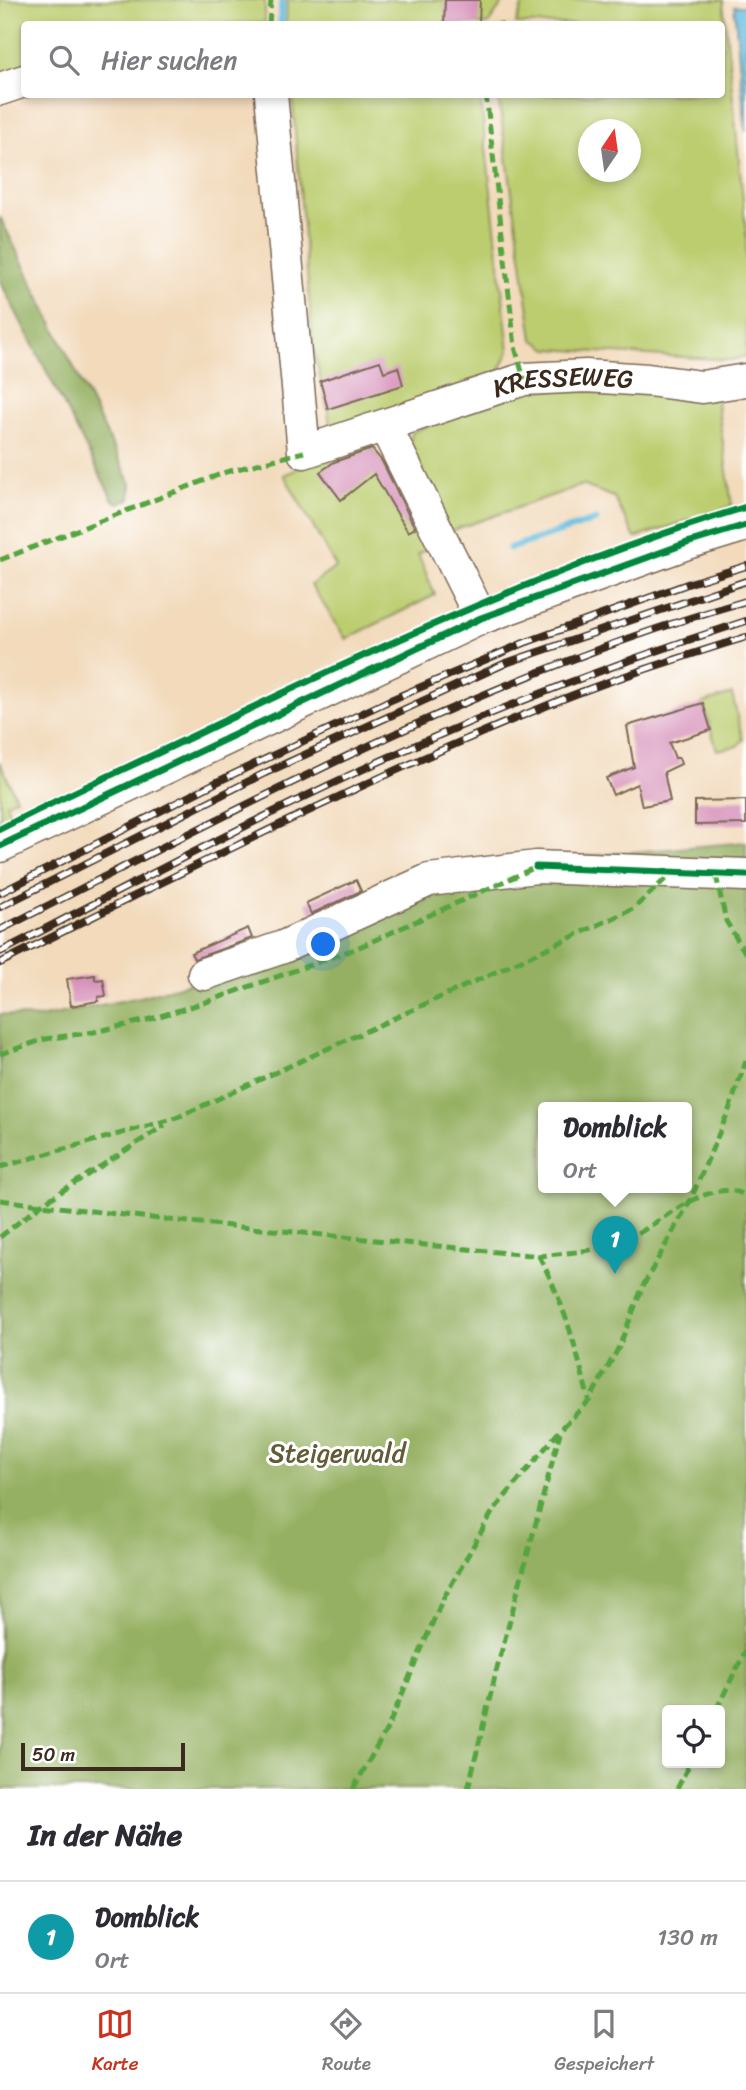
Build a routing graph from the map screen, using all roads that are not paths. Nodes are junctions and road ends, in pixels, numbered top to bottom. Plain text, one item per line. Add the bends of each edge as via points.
1 (21, 83) edge
2 (0, 89) edge
3 (271, 98) edge
4 (746, 380) edge
5 (385, 426) junction
6 (746, 525) edge
7 (481, 618) junction
8 (0, 846) edge
9 (746, 875) edge
10 (204, 974) dead end

1 - 2 street
3 - 5 street, KRESSEWEG via 304,452
4 - 5 street, KRESSEWEG via 702,387 598,377 524,379
5 - 7 street
6 - 7 street
7 - 8 street
9 - 10 street via 536,867 429,880 283,947

